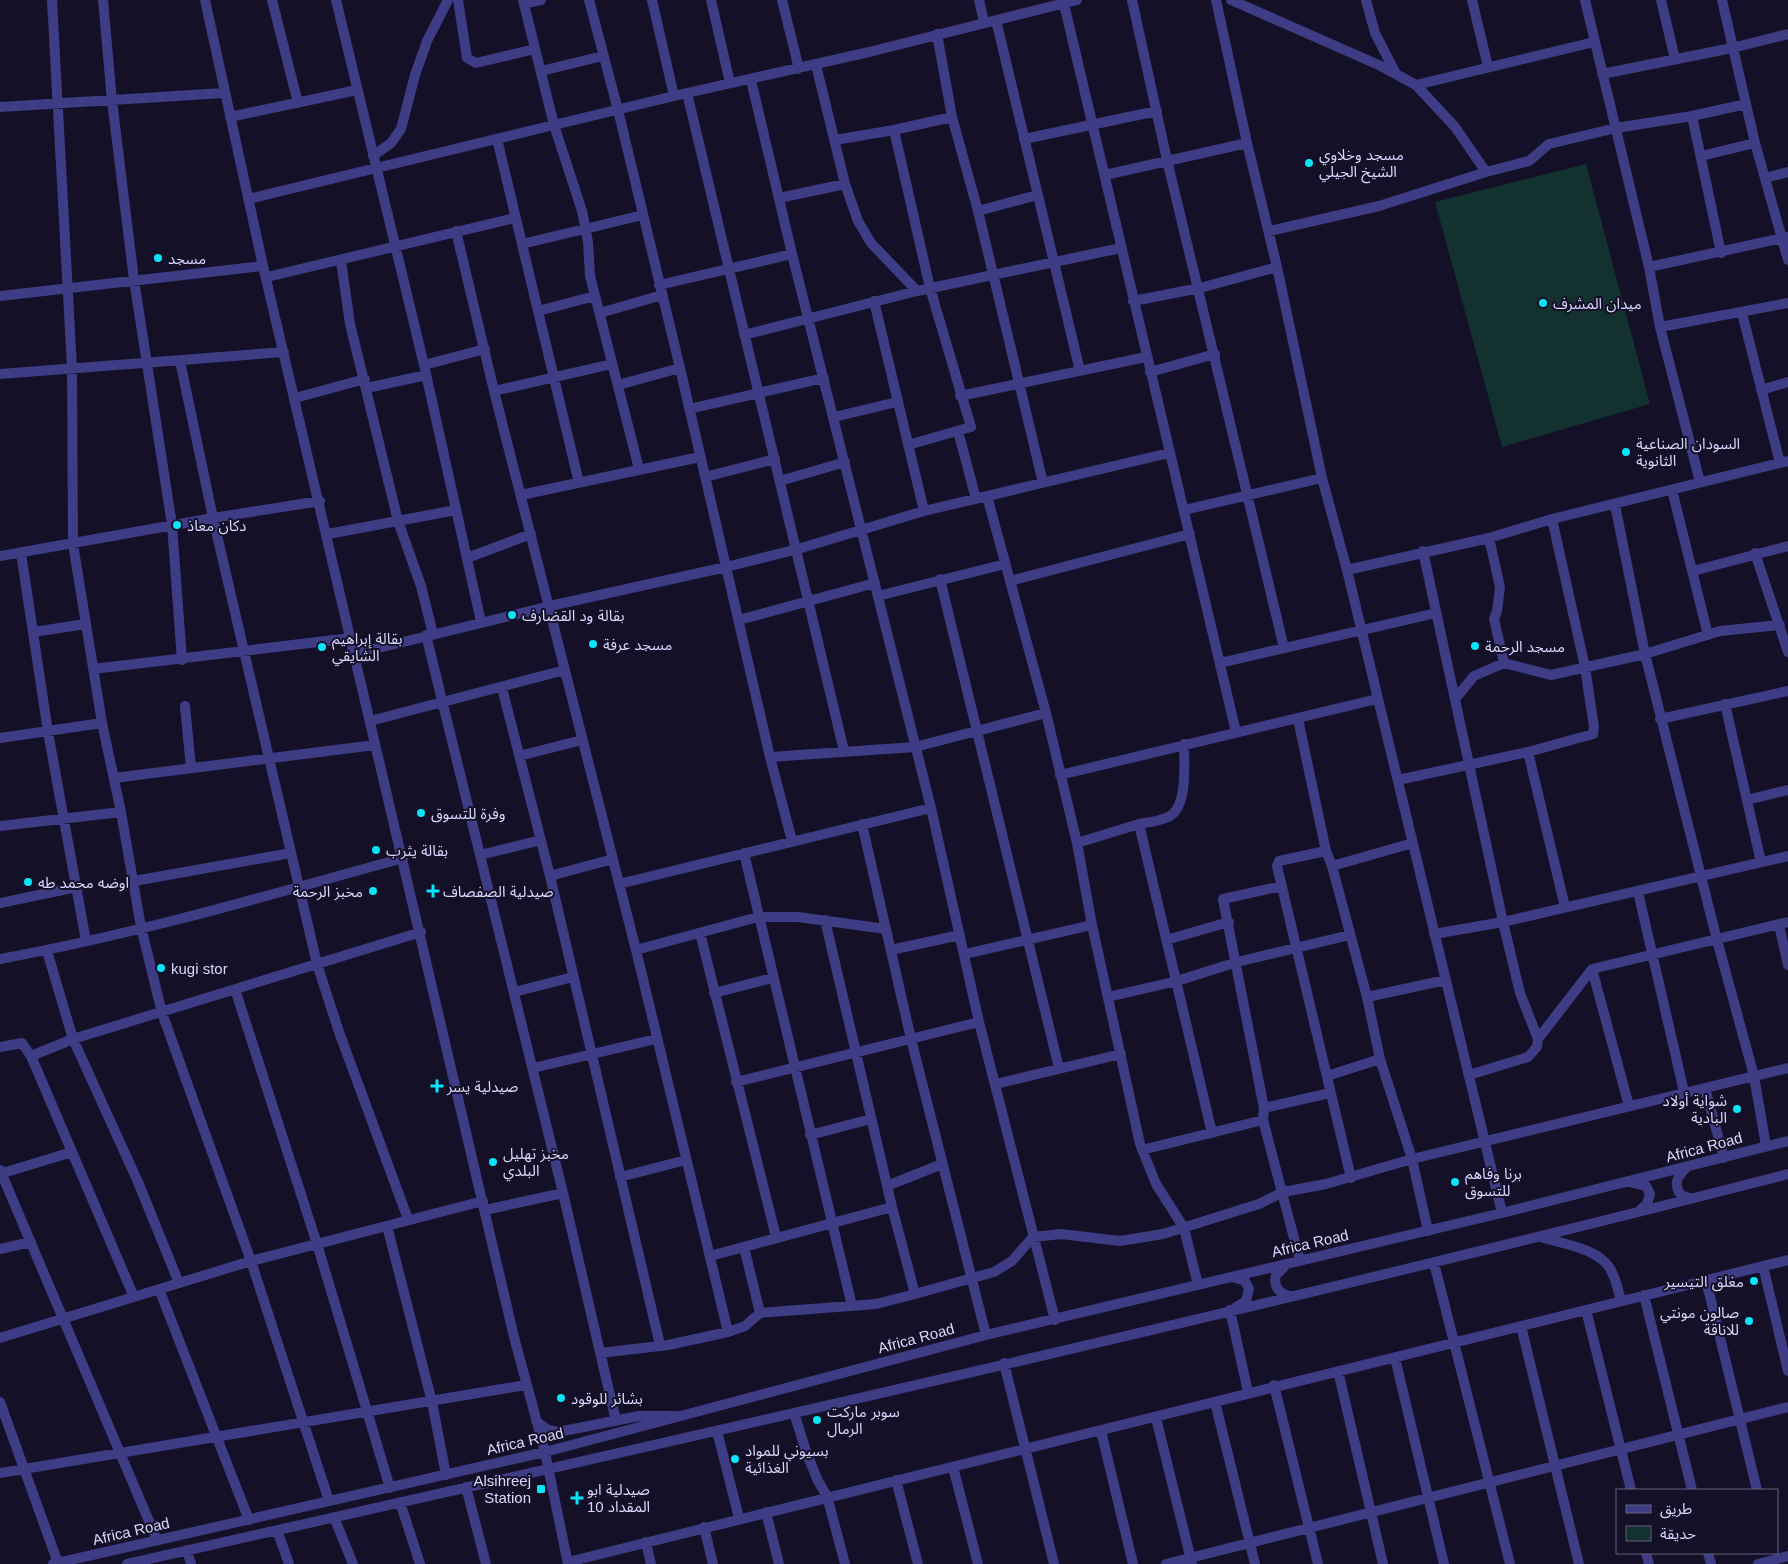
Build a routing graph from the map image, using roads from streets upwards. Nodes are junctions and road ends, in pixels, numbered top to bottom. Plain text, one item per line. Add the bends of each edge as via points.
1 (52, 0) edge
2 (103, 0) edge
3 (205, 0) edge
4 (272, 0) edge
5 (336, 0) edge
6 (448, 0) edge
7 (458, 0) edge
8 (541, 0) edge
9 (588, 0) edge
10 (652, 0) edge
11 (711, 0) edge
12 (782, 0) edge
13 (979, 0) edge
14 (1077, 0) edge
15 (1132, 0) edge
16 (1216, 0) edge
17 (1231, 0) edge
18 (1366, 0) edge
19 (1472, 0) edge
20 (1585, 0) edge
21 (1661, 0) edge
22 (1722, 0) edge
23 (524, 2) edge
24 (1064, 4) junction
25 (996, 20) junction
26 (984, 22) junction
27 (937, 34) junction
28 (1788, 34) edge
29 (1594, 42) junction
30 (1732, 48) junction
31 (535, 49) junction
32 (603, 56) junction
33 (1675, 59) junction
34 (816, 65) junction
35 (1488, 67) junction
36 (799, 69) junction
37 (541, 72) junction
38 (1396, 73) junction
39 (1602, 74) junction
40 (751, 80) junction
41 (730, 83) junction
42 (1416, 85) junction
43 (357, 90) junction
44 (224, 93) junction
45 (687, 93) junction
46 (674, 96) junction
47 (112, 101) junction
48 (58, 102) junction
49 (298, 103) junction
50 (1746, 104) junction
51 (0, 107) edge
52 (618, 110) junction
53 (1157, 112) junction
54 (1692, 116) junction
55 (230, 117) junction
56 (952, 117) junction
57 (554, 125) junction
58 (1093, 125) junction
59 (1616, 128) junction
60 (894, 130) junction
61 (497, 139) junction
62 (1024, 139) junction
63 (835, 140) junction
64 (1247, 143) junction
65 (1755, 143) junction
66 (373, 156) junction
67 (1701, 156) junction
68 (1168, 160) junction
69 (376, 168) junction
70 (1486, 172) junction
71 (1788, 172) edge
72 (1105, 175) junction
73 (1765, 178) junction
74 (845, 184) junction
75 (1037, 195) junction
76 (779, 198) junction
77 (248, 199) junction
78 (978, 211) junction
79 (643, 215) junction
80 (515, 218) junction
81 (586, 228) junction
82 (1269, 231) junction
83 (456, 232) junction
84 (1785, 238) edge
85 (522, 244) junction
86 (395, 247) junction
87 (1121, 248) junction
88 (1721, 253) junction
89 (792, 254) junction
90 (1788, 260) edge
91 (341, 261) junction
92 (1052, 263) junction
93 (264, 266) junction
94 (1277, 267) junction
95 (1649, 267) junction
96 (727, 268) junction
97 (992, 274) junction
98 (267, 277) junction
99 (134, 280) junction
100 (68, 288) junction
101 (930, 288) junction
102 (1200, 288) junction
103 (661, 290) junction
104 (917, 291) junction
105 (0, 296) edge
106 (595, 296) junction
107 (1133, 300) junction
108 (874, 301) junction
109 (1788, 303) edge
110 (538, 311) junction
111 (600, 313) junction
112 (1742, 313) junction
113 (808, 318) junction
114 (1660, 327) junction
115 (744, 335) junction
116 (485, 349) junction
117 (284, 352) junction
118 (1216, 354) junction
119 (1146, 357) junction
120 (180, 361) junction
121 (147, 363) junction
122 (612, 364) junction
123 (72, 368) junction
124 (680, 368) junction
125 (425, 370) junction
126 (1080, 371) junction
127 (1150, 372) junction
128 (0, 374) edge
129 (555, 377) junction
130 (824, 378) junction
131 (1788, 382) edge
132 (366, 384) junction
133 (1019, 385) junction
134 (618, 386) junction
135 (1762, 390) junction
136 (494, 391) junction
137 (758, 392) junction
138 (960, 396) junction
139 (295, 398) junction
140 (897, 402) junction
141 (689, 409) junction
142 (834, 417) junction
143 (958, 431) junction
144 (908, 445) junction
145 (1169, 453) junction
146 (700, 457) junction
147 (775, 459) junction
148 (845, 462) junction
149 (1784, 462) edge
150 (639, 469) junction
151 (705, 477) junction
152 (1322, 478) junction
153 (780, 481) junction
154 (1700, 482) junction
155 (579, 483) junction
156 (1043, 483) junction
157 (1672, 490) junction
158 (1248, 494) junction
159 (521, 496) junction
160 (987, 496) junction
161 (976, 499) junction
162 (320, 502) junction
163 (1614, 505) junction
164 (456, 510) junction
165 (1184, 510) junction
166 (924, 511) junction
167 (213, 518) junction
168 (1552, 520) junction
169 (398, 521) junction
170 (172, 525) junction
171 (862, 530) junction
172 (328, 534) junction
173 (531, 534) junction
174 (1190, 534) junction
175 (1489, 538) junction
176 (73, 544) junction
177 (1788, 546) edge
178 (798, 549) junction
179 (1423, 551) junction
180 (22, 553) junction
181 (1755, 553) junction
182 (0, 556) edge
183 (467, 558) junction
184 (1005, 564) junction
185 (726, 567) junction
186 (1347, 570) junction
187 (1693, 571) junction
188 (940, 579) junction
189 (1010, 581) junction
190 (875, 583) junction
191 (878, 596) junction
192 (809, 600) junction
193 (550, 606) junction
194 (1436, 614) junction
195 (739, 620) junction
196 (481, 622) junction
197 (85, 624) junction
198 (1780, 625) junction
199 (1362, 631) junction
200 (34, 632) junction
201 (430, 635) junction
202 (1708, 635) junction
203 (351, 638) junction
204 (1787, 645) edge
205 (1284, 648) junction
206 (246, 652) junction
207 (354, 654) junction
208 (1645, 654) junction
209 (182, 660) junction
210 (1220, 663) junction
211 (1504, 663) junction
212 (1585, 667) junction
213 (93, 670) junction
214 (565, 670) junction
215 (502, 688) junction
216 (1788, 690) edge
217 (1377, 699) junction
218 (1455, 699) junction
219 (442, 704) junction
220 (1725, 704) junction
221 (185, 706) dead end
222 (1046, 713) junction
223 (1298, 718) junction
224 (1660, 718) junction
225 (370, 721) junction
226 (102, 723) junction
227 (48, 732) junction
228 (978, 732) junction
229 (1236, 732) junction
230 (0, 738) edge
231 (582, 740) junction
232 (1184, 744) junction
233 (375, 745) junction
234 (914, 747) junction
235 (844, 751) junction
236 (1528, 752) junction
237 (519, 756) junction
238 (770, 757) junction
239 (270, 759) junction
240 (1468, 763) junction
241 (191, 768) junction
242 (1060, 775) junction
243 (114, 778) junction
244 (1398, 780) junction
245 (1788, 790) edge
246 (1747, 800) junction
247 (931, 808) junction
248 (121, 812) junction
249 (64, 818) junction
250 (862, 824) junction
251 (1139, 824) junction
252 (0, 826) edge
253 (541, 840) junction
254 (792, 841) junction
255 (1077, 843) junction
256 (1413, 843) junction
257 (1326, 851) junction
258 (290, 853) junction
259 (744, 853) junction
260 (480, 855) junction
261 (1788, 856) edge
262 (403, 858) junction
263 (613, 859) junction
264 (1761, 862) junction
265 (1332, 866) junction
266 (550, 876) junction
267 (1702, 877) junction
268 (134, 881) junction
269 (619, 884) junction
270 (1282, 886) junction
271 (299, 887) junction
272 (78, 888) junction
273 (1638, 892) junction
274 (0, 903) edge
275 (1565, 907) junction
276 (758, 917) junction
277 (825, 920) junction
278 (1229, 922) junction
279 (1503, 922) junction
280 (1092, 924) junction
281 (1783, 924) edge
282 (141, 928) junction
283 (886, 929) junction
284 (421, 932) junction
285 (700, 933) junction
286 (1434, 934) junction
287 (960, 935) junction
288 (1350, 935) junction
289 (1029, 938) junction
290 (1166, 940) junction
291 (1717, 940) junction
292 (86, 941) junction
293 (1295, 948) junction
294 (47, 950) junction
295 (636, 950) junction
296 (891, 950) junction
297 (965, 954) junction
298 (1653, 954) junction
299 (0, 959) edge
300 (1237, 962) junction
301 (317, 964) junction
302 (1788, 965) edge
303 (1592, 968) junction
304 (573, 977) junction
305 (772, 978) junction
306 (1446, 980) junction
307 (1177, 981) junction
308 (235, 989) junction
309 (514, 992) junction
310 (714, 993) junction
311 (1108, 997) junction
312 (1367, 997) junction
313 (162, 1012) junction
314 (979, 1022) junction
315 (73, 1039) junction
316 (656, 1039) junction
317 (911, 1039) junction
318 (1538, 1039) junction
319 (0, 1047) edge
320 (855, 1052) junction
321 (591, 1054) junction
322 (1121, 1054) junction
323 (31, 1056) junction
324 (1380, 1059) junction
325 (794, 1067) junction
326 (533, 1068) junction
327 (1059, 1068) junction
328 (1788, 1068) edge
329 (1469, 1075) junction
330 (1327, 1076) junction
331 (1754, 1076) junction
332 (736, 1082) junction
333 (996, 1084) junction
334 (1705, 1088) junction
335 (1684, 1092) junction
336 (1330, 1093) junction
337 (1629, 1106) junction
338 (1264, 1108) junction
339 (871, 1119) junction
340 (1263, 1120) junction
341 (1212, 1133) junction
342 (810, 1135) junction
343 (1788, 1141) edge
344 (1486, 1142) junction
345 (1766, 1146) junction
346 (1142, 1150) junction
347 (72, 1152) junction
348 (1724, 1158) junction
349 (686, 1160) junction
350 (1412, 1160) junction
351 (942, 1164) junction
352 (1686, 1168) junction
353 (0, 1173) edge
354 (1788, 1174) edge
355 (620, 1177) junction
356 (1351, 1178) junction
357 (1629, 1182) junction
358 (887, 1186) junction
359 (563, 1192) junction
360 (1283, 1192) junction
361 (1691, 1199) junction
362 (484, 1206) junction
363 (892, 1207) junction
364 (1637, 1212) junction
365 (1502, 1213) junction
366 (408, 1220) junction
367 (831, 1222) junction
368 (387, 1226) junction
369 (1184, 1228) junction
370 (1428, 1231) junction
371 (776, 1237) junction
372 (1033, 1237) junction
373 (1540, 1237) junction
374 (31, 1242) junction
375 (317, 1244) junction
376 (744, 1247) junction
377 (0, 1249) edge
378 (710, 1256) junction
379 (1788, 1260) edge
380 (251, 1261) junction
381 (1295, 1262) junction
382 (1434, 1263) junction
383 (1763, 1266) junction
384 (970, 1278) junction
385 (1227, 1278) junction
386 (1706, 1280) junction
387 (179, 1283) junction
388 (1198, 1285) junction
389 (159, 1289) junction
390 (915, 1294) junction
391 (1644, 1294) junction
392 (1294, 1295) junction
393 (134, 1297) junction
394 (1621, 1301) junction
395 (852, 1306) junction
396 (1232, 1310) junction
397 (1586, 1310) junction
398 (760, 1313) junction
399 (64, 1317) junction
400 (1055, 1320) junction
401 (1521, 1326) junction
402 (728, 1332) junction
403 (986, 1335) junction
404 (0, 1338) edge
405 (1455, 1342) junction
406 (660, 1345) junction
407 (600, 1353) junction
408 (1395, 1358) junction
409 (1004, 1363) junction
410 (1338, 1371) junction
411 (1788, 1371) edge
412 (1274, 1385) junction
413 (526, 1386) junction
414 (1248, 1392) junction
415 (0, 1402) edge
416 (432, 1402) junction
417 (1214, 1402) junction
418 (1788, 1407) edge
419 (366, 1412) junction
420 (794, 1413) junction
421 (682, 1416) junction
422 (1156, 1418) junction
423 (1739, 1418) junction
424 (536, 1421) junction
425 (616, 1421) junction
426 (304, 1424) junction
427 (717, 1431) junction
428 (1101, 1431) junction
429 (1679, 1435) junction
430 (216, 1438) junction
431 (1025, 1450) junction
432 (1620, 1450) junction
433 (545, 1452) junction
434 (120, 1455) junction
435 (1555, 1466) junction
436 (953, 1467) junction
437 (25, 1469) junction
438 (548, 1469) junction
439 (0, 1473) edge
440 (446, 1475) junction
441 (896, 1480) junction
442 (1490, 1482) junction
443 (466, 1487) junction
444 (390, 1488) junction
445 (1630, 1489) edge
446 (1692, 1489) edge
447 (1758, 1489) edge
448 (828, 1496) junction
449 (1429, 1499) junction
450 (329, 1501) junction
451 (400, 1502) junction
452 (766, 1512) junction
453 (1370, 1513) junction
454 (334, 1517) junction
455 (739, 1518) junction
456 (249, 1520) junction
457 (704, 1527) junction
458 (1309, 1528) junction
459 (277, 1530) junction
460 (157, 1540) junction
461 (646, 1542) junction
462 (1250, 1543) junction
463 (187, 1550) junction
464 (1788, 1556) edge
465 (1775, 1559) edge
466 (1192, 1561) edge
467 (55, 1563) edge
468 (568, 1563) edge
469 (127, 1564) edge
470 (191, 1564) edge
471 (289, 1564) edge
472 (353, 1564) edge
473 (420, 1564) edge
474 (486, 1564) edge
475 (651, 1564) edge
476 (713, 1564) edge
477 (779, 1564) edge
478 (845, 1564) edge
479 (918, 1564) edge
480 (978, 1564) edge
481 (1054, 1564) edge
482 (1132, 1564) edge
483 (1166, 1564) edge
484 (1255, 1564) edge
485 (1318, 1564) edge
486 (1383, 1564) edge
487 (1444, 1564) edge
488 (1510, 1564) edge
489 (1579, 1564) edge
490 (1758, 1564) edge

1 - 48 street
2 - 47 street
3 - 44 street
4 - 49 street
5 - 43 street
6 - 66 street via 427,41 401,129 392,143
7 - 31 street via 470,62
8 - 23 street
9 - 32 street
10 - 46 street
11 - 41 street
12 - 36 street
13 - 26 street
14 - 24 street
15 - 53 street
16 - 64 street
17 - 38 street
18 - 38 street via 1375,33
19 - 35 street
20 - 29 street
21 - 33 street
22 - 30 street
23 - 31 street
24 - 25 street
24 - 58 street
25 - 26 street
25 - 62 street
26 - 27 street
27 - 34 street
27 - 56 street
28 - 30 street
29 - 35 street
29 - 39 street
30 - 33 street
30 - 50 street
31 - 37 street
32 - 37 street
32 - 52 street
33 - 39 street
34 - 36 street
34 - 63 street
35 - 42 street
36 - 40 street
37 - 57 street
38 - 42 street
39 - 59 street
40 - 41 street
40 - 76 street
41 - 45 street
42 - 70 street via 1455,127
43 - 49 street
43 - 66 street
44 - 47 street
44 - 55 street
45 - 46 street
45 - 96 street
46 - 52 street
47 - 48 street
47 - 99 street
48 - 51 street
48 - 100 street
49 - 55 street
50 - 54 street
50 - 65 street
52 - 57 street
52 - 79 street
53 - 58 street
53 - 68 street
54 - 59 street
54 - 67 street
55 - 77 street
56 - 60 street
56 - 78 street
57 - 61 street
57 - 81 street
58 - 62 street
58 - 72 street
59 - 70 street via 1550,144 1529,160
59 - 95 street
60 - 63 street
60 - 101 street
61 - 69 street
61 - 80 street
62 - 75 street
63 - 74 street
64 - 68 street
64 - 82 street
65 - 67 street
65 - 73 street
66 - 69 street
67 - 88 street
68 - 72 street
68 - 102 street
69 - 77 street
69 - 86 street
70 - 82 street via 1379,206
71 - 73 street
72 - 87 street
73 - 84 street
74 - 76 street
74 - 104 street via 864,233
75 - 78 street
75 - 92 street
76 - 89 street
77 - 93 street
78 - 97 street
79 - 81 street
79 - 103 street
80 - 83 street
80 - 85 street
81 - 85 street
81 - 106 street
82 - 94 street
83 - 86 street
83 - 116 street
84 - 88 street
84 - 90 street
85 - 110 street
86 - 91 street
86 - 125 street
87 - 92 street
87 - 107 street
88 - 95 street
89 - 96 street
89 - 113 street
91 - 98 street
91 - 132 street via 350,324
92 - 97 street
92 - 126 street
93 - 98 street
93 - 99 street
94 - 102 street
94 - 152 street
95 - 114 street
96 - 103 street
96 - 115 street
97 - 101 street
97 - 133 street
98 - 117 street
99 - 100 street
99 - 121 street
100 - 105 street
100 - 123 street
101 - 104 street
101 - 138 street
102 - 107 street
102 - 118 street
103 - 111 street
103 - 124 street
104 - 108 street
106 - 110 street
106 - 111 street
107 - 119 street
108 - 113 street
108 - 140 street
109 - 112 street
110 - 129 street
111 - 122 street
112 - 114 street
112 - 135 street
113 - 115 street
113 - 130 street
114 - 154 street
115 - 137 street
116 - 125 street
116 - 136 street
117 - 120 street
117 - 139 street
118 - 127 street
118 - 158 street
119 - 126 street
119 - 127 street
120 - 121 street
120 - 167 street
121 - 123 street
121 - 170 street
122 - 129 street
122 - 134 street
123 - 128 street
123 - 176 street
124 - 134 street
124 - 141 street
125 - 132 street
125 - 164 street
126 - 133 street
127 - 145 street
129 - 136 street
129 - 155 street
130 - 137 street
130 - 142 street
131 - 135 street
132 - 139 street
132 - 169 street
133 - 138 street
133 - 156 street
134 - 150 street
135 - 149 street
136 - 159 street
137 - 141 street
137 - 147 street
138 - 143 street via 971,427
139 - 162 street
140 - 142 street
140 - 144 street
141 - 146 street
142 - 148 street
143 - 144 street
143 - 161 street
144 - 166 street
145 - 156 street
145 - 165 street
146 - 150 street
146 - 151 street
147 - 151 street
147 - 153 street
148 - 153 street
148 - 171 street
149 - 154 street
150 - 155 street
151 - 185 street
152 - 158 street
152 - 186 street
153 - 178 street
154 - 157 street
155 - 159 street
156 - 160 street
157 - 163 street
157 - 187 street
158 - 165 street
158 - 205 street
159 - 173 street
160 - 161 street
160 - 184 street
161 - 166 street
162 - 167 street
162 - 172 street
163 - 168 street
163 - 208 street
164 - 169 street
164 - 183 street
165 - 174 street
166 - 171 street
167 - 170 street
167 - 206 street
168 - 175 street
168 - 212 street
169 - 172 street
169 - 201 street via 421,586
170 - 176 street
170 - 209 street
171 - 178 street
171 - 190 street
172 - 203 street
173 - 183 street
173 - 193 street
174 - 189 street
174 - 210 street
175 - 179 street
175 - 211 street via 1500,587 1494,619
176 - 180 street
176 - 197 street
177 - 181 street
178 - 185 street
178 - 192 street
179 - 186 street
179 - 194 street
180 - 182 street
180 - 200 street
181 - 187 street
181 - 198 street
183 - 196 street
184 - 188 street
184 - 189 street
185 - 193 street
185 - 195 street
186 - 199 street
187 - 202 street
188 - 191 street
188 - 228 street
189 - 222 street
190 - 191 street
190 - 192 street
191 - 234 street
192 - 195 street
192 - 235 street
193 - 196 street
193 - 214 street
194 - 199 street
194 - 218 street
195 - 238 street
196 - 201 street
197 - 200 street
197 - 213 street
198 - 202 street via 1720,630
198 - 204 street
199 - 205 street
199 - 217 street
200 - 227 street
201 - 207 street
201 - 219 street
202 - 208 street
203 - 206 street
203 - 207 street
205 - 210 street
206 - 209 street
206 - 239 street
207 - 225 street
208 - 212 street
208 - 224 street
209 - 213 street
210 - 229 street
211 - 212 street via 1550,675
211 - 218 street via 1474,676
212 - 236 street via 1593,734
213 - 226 street
214 - 215 street
214 - 231 street
215 - 219 street
215 - 237 street
216 - 220 street
217 - 223 street
217 - 244 street
218 - 240 street
219 - 225 street
219 - 260 street
220 - 224 street
220 - 246 street
221 - 241 street
222 - 228 street
222 - 242 street
223 - 229 street
223 - 257 street
224 - 267 street
225 - 233 street
226 - 227 street
226 - 243 street
227 - 230 street
227 - 249 street
228 - 234 street
228 - 289 street
229 - 232 street
231 - 237 street
231 - 263 street
232 - 242 street
232 - 251 street via 1179,806 1170,816
233 - 239 street
233 - 262 street
234 - 235 street
234 - 247 street
235 - 238 street
236 - 240 street
236 - 275 street
237 - 253 street
238 - 254 street
239 - 241 street
239 - 258 street
240 - 244 street
240 - 279 street
241 - 243 street
242 - 255 street
243 - 248 street
244 - 256 street
245 - 246 street
246 - 264 street
247 - 250 street
247 - 287 street
248 - 249 street
248 - 268 street
249 - 252 street
249 - 272 street
250 - 254 street
250 - 283 street
251 - 255 street
251 - 290 street
253 - 260 street
253 - 266 street
254 - 259 street
255 - 280 street
256 - 265 street
256 - 286 street
257 - 265 street
257 - 270 street via 1277,863
258 - 268 street
258 - 271 street
259 - 269 street
259 - 276 street
260 - 309 street
261 - 264 street
262 - 271 street
262 - 284 street
263 - 266 street
263 - 269 street
264 - 267 street
265 - 288 street
266 - 304 street
267 - 273 street
267 - 291 street
268 - 282 street
269 - 295 street
270 - 278 street via 1223,899
270 - 293 street
271 - 282 street
271 - 301 street
272 - 274 street
272 - 292 street
273 - 275 street
273 - 298 street
275 - 279 street
276 - 277 street
276 - 285 street
276 - 305 street
277 - 283 street
277 - 320 street
278 - 290 street
278 - 300 street
279 - 286 street
279 - 318 street via 1520,992
280 - 289 street
280 - 311 street
281 - 291 street
281 - 302 street
282 - 292 street
282 - 313 street
283 - 296 street
284 - 301 street
284 - 362 street
285 - 295 street
285 - 310 street
286 - 306 street
287 - 296 street
287 - 297 street
288 - 293 street
288 - 312 street
289 - 297 street
289 - 327 street
290 - 307 street
291 - 298 street
291 - 331 street
292 - 294 street
293 - 300 street
293 - 330 street
294 - 299 street
294 - 315 street
295 - 316 street
296 - 317 street
297 - 314 street
298 - 303 street
298 - 335 street
300 - 307 street
300 - 338 street
301 - 308 street
301 - 366 street
303 - 318 street
303 - 337 street
304 - 309 street
304 - 321 street
305 - 310 street
305 - 325 street
306 - 312 street
306 - 329 street
307 - 311 street
307 - 341 street
308 - 313 street
308 - 375 street
309 - 326 street
310 - 332 street
311 - 322 street
312 - 324 street
313 - 315 street
313 - 380 street
314 - 317 street
314 - 333 street
315 - 323 street
315 - 387 street via 138,1182
316 - 321 street
316 - 349 street
317 - 320 street
317 - 351 street
318 - 329 street via 1537,1047 1528,1057
319 - 323 street via 22,1043
320 - 325 street
320 - 339 street
321 - 326 street
321 - 355 street
322 - 327 street
322 - 346 street
323 - 347 street
324 - 330 street
324 - 350 street
325 - 332 street
325 - 342 street
326 - 359 street
327 - 333 street
328 - 331 street
329 - 344 street
330 - 336 street
331 - 334 street
331 - 345 street
332 - 371 street
333 - 372 street
334 - 335 street
334 - 348 street
335 - 337 street
336 - 338 street
336 - 356 street
337 - 344 street
338 - 340 street
339 - 342 street
339 - 358 street
340 - 341 street
340 - 360 street
341 - 346 street
342 - 367 street
343 - 345 street, Africa Road
344 - 350 street
344 - 365 street
345 - 348 street, Africa Road
346 - 369 street via 1156,1184
347 - 353 street
347 - 393 street
348 - 352 street, Africa Road
349 - 355 street
349 - 378 street
350 - 356 street
350 - 370 street
351 - 358 street
351 - 384 street
352 - 357 street, Africa Road
352 - 361 street via 1678,1178 1677,1187 1681,1195
353 - 374 street
354 - 361 street, Africa Road
355 - 406 street
356 - 360 street
357 - 364 street via 1642,1184 1649,1190 1649,1201
357 - 365 street, Africa Road
358 - 363 street
359 - 362 street
359 - 407 street
360 - 369 street via 1259,1204
360 - 381 street
361 - 364 street, Africa Road
362 - 366 street
362 - 413 street
363 - 367 street
363 - 390 street
364 - 373 street, Africa Road
365 - 370 street, Africa Road
366 - 368 street
367 - 371 street
367 - 395 street
368 - 375 street
368 - 416 street
369 - 372 street via 1125,1241 1061,1234
369 - 388 street
370 - 381 street, Africa Road
371 - 376 street
372 - 384 street via 1012,1261 994,1272
372 - 400 street
373 - 382 street, Africa Road
373 - 394 street via 1604,1260 1613,1273
374 - 377 street
374 - 399 street
375 - 380 street
375 - 419 street
376 - 378 street
376 - 398 street
378 - 402 street
379 - 383 street
380 - 387 street
380 - 426 street
381 - 385 street, Africa Road
381 - 392 street via 1278,1270 1275,1284 1284,1295
382 - 392 street, Africa Road
382 - 405 street
383 - 386 street
383 - 411 street
384 - 390 street
384 - 403 street
385 - 388 street, Africa Road
385 - 396 street via 1241,1279 1249,1289 1246,1301
386 - 391 street
386 - 423 street
387 - 389 street
388 - 400 street, Africa Road
389 - 393 street
389 - 430 street
390 - 395 street via 876,1304
391 - 394 street
391 - 429 street
392 - 396 street, Africa Road
393 - 399 street
394 - 397 street
395 - 398 street
396 - 409 street, Africa Road
396 - 414 street
397 - 401 street
397 - 432 street
398 - 402 street via 745,1326
399 - 404 street
399 - 434 street
400 - 403 street, Africa Road
401 - 405 street
401 - 435 street
402 - 406 street
403 - 421 street, Africa Road
405 - 408 street
405 - 442 street
406 - 407 street
407 - 425 street
408 - 410 street
408 - 449 street
409 - 420 street, Africa Road
409 - 431 street
410 - 412 street
410 - 453 street
412 - 414 street
412 - 458 street
413 - 416 street
413 - 424 street
414 - 417 street
415 - 437 street
416 - 419 street
416 - 440 street
417 - 422 street
417 - 462 street
418 - 423 street
419 - 426 street
419 - 444 street
420 - 427 street, Africa Road
420 - 448 street via 811,1463
421 - 425 street via 651,1414
421 - 433 street, Africa Road
422 - 428 street
422 - 466 street
423 - 429 street
423 - 447 street
424 - 425 street via 548,1430 558,1432
424 - 433 street
426 - 430 street
426 - 450 street
427 - 438 street, Africa Road
427 - 455 street
428 - 431 street
428 - 482 street
429 - 432 street
429 - 446 street
430 - 434 street
430 - 456 street
431 - 436 street
431 - 481 street
432 - 435 street
432 - 445 street
433 - 438 street
433 - 440 street, Africa Road
434 - 437 street
434 - 460 street
435 - 442 street
435 - 489 street
436 - 441 street
436 - 480 street
437 - 439 street
437 - 467 street
438 - 443 street, Africa Road
438 - 468 street
440 - 444 street, Africa Road
441 - 448 street
441 - 479 street
442 - 449 street
442 - 488 street
443 - 451 street, Africa Road
443 - 474 street
444 - 450 street, Africa Road
448 - 452 street
448 - 478 street
449 - 453 street
449 - 487 street
450 - 456 street, Africa Road
451 - 454 street, Africa Road
451 - 473 street
452 - 455 street
452 - 477 street
453 - 458 street
453 - 486 street
454 - 459 street, Africa Road
454 - 472 street
455 - 457 street
456 - 460 street, Africa Road
457 - 461 street
457 - 476 street
458 - 462 street
458 - 485 street
459 - 463 street, Africa Road
459 - 471 street
460 - 467 street, Africa Road
461 - 468 street
461 - 475 street
462 - 466 street
462 - 484 street
463 - 469 street, Africa Road
463 - 470 street
464 - 465 street
465 - 490 street
466 - 483 street

